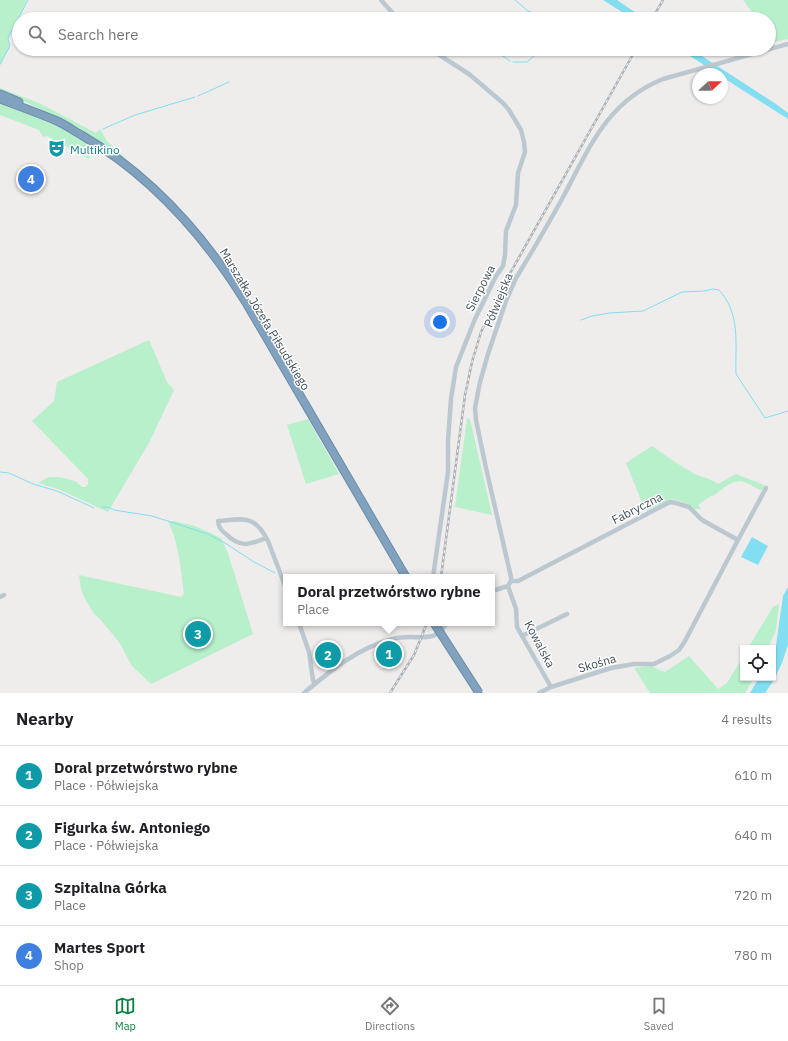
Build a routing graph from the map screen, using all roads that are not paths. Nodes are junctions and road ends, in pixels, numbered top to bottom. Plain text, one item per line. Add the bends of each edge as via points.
1 (381, 0) edge
2 (392, 12) edge
3 (788, 44) edge
4 (776, 47) edge
5 (441, 56) edge
6 (746, 56) edge
7 (0, 94) edge
8 (0, 99) edge
9 (57, 121) junction
10 (766, 488) dead end
11 (266, 538) junction
12 (738, 540) junction
13 (404, 574) edge
14 (433, 574) edge
15 (283, 580) edge
16 (509, 584) junction
17 (495, 590) edge
18 (567, 614) dead end
19 (300, 626) edge
20 (436, 626) edge
21 (445, 626) edge
22 (522, 636) junction
23 (315, 684) junction
24 (551, 687) junction
25 (304, 693) edge
26 (479, 693) edge
27 (540, 693) edge

1 - 2 street
3 - 4 street, Półwiejska
5 - 14 street, Sierpowa via 461,68 504,103 521,130 525,152 518,173 516,205 506,231 503,266 475,319 456,367 451,399 448,472
6 - 16 street, Półwiejska via 649,84 625,101 600,130 516,278 488,354 475,408 509,569
7 - 9 highway
8 - 9 highway, Marszałka Józefa Piłsudskiego
9 - 13 highway, Marszałka Józefa Piłsudskiego via 106,150 144,178 174,207 206,244 241,296
10 - 12 street
11 - 11 street via 259,527 249,520 218,522 219,528 240,544
11 - 15 street
12 - 16 street, Fabryczna via 702,520 689,507 670,502
12 - 24 street, Skośna via 679,650 654,664 611,668
16 - 17 street
16 - 22 street, Kowalska via 516,609 517,627
18 - 22 street
19 - 23 street via 309,652
20 - 26 highway, bridge
21 - 23 street via 433,636 393,639 363,650
22 - 24 street, Kowalska
23 - 25 street
24 - 27 street, Skośna

